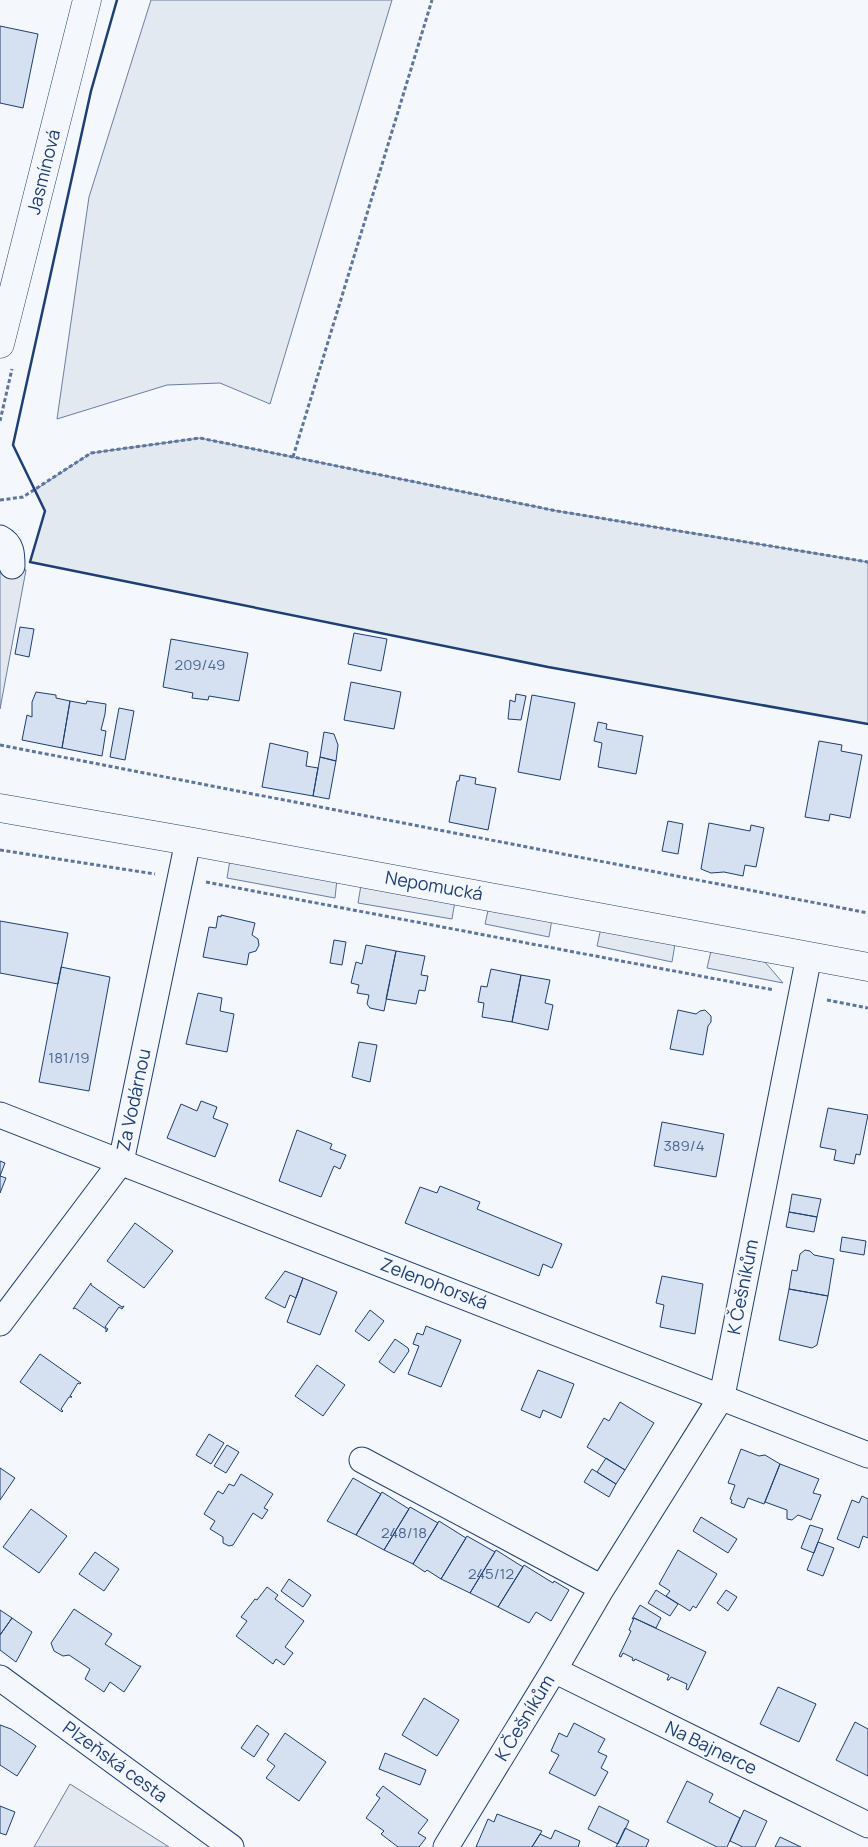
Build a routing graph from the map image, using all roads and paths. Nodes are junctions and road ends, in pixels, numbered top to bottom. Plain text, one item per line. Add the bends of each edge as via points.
1 (87, 0) edge
2 (432, 0) edge
3 (1, 338) edge
4 (292, 457) junction
5 (0, 500) edge
6 (0, 538) edge
7 (868, 562) edge
8 (12, 566) dead end
9 (0, 745) edge
10 (0, 808) edge
11 (188, 841) junction
12 (0, 850) edge
13 (180, 878) junction
14 (868, 913) edge
15 (809, 956) junction
16 (868, 967) edge
17 (801, 995) junction
18 (868, 1008) edge
19 (0, 1115) edge
20 (121, 1162) junction
21 (0, 1323) edge
22 (722, 1396) junction
23 (868, 1455) edge
24 (362, 1460) dead end
25 (602, 1588) junction
26 (554, 1670) junction
27 (0, 1678) edge
28 (868, 1825) edge
29 (231, 1847) edge
30 (446, 1847) edge

1 - 3 street, Jasmínová
2 - 4 path
4 - 5 path via 200,438 91,453 24,497
4 - 7 path via 557,511
6 - 8 street via 12,551
9 - 14 path
10 - 11 street, Nepomucká
11 - 13 street, Za Vodárnou
11 - 15 street, Nepomucká
12 - 13 path
13 - 17 path
13 - 20 street, Za Vodárnou
15 - 16 street, Nepomucká
15 - 17 street, K Češníkům
17 - 18 path
17 - 22 street, K Češníkům
19 - 20 street, Zelenohorská
20 - 21 street, Za Vodárnou
20 - 22 street, Zelenohorská
22 - 23 street, Zelenohorská
22 - 25 street, K Češníkům
24 - 25 street
25 - 26 street, K Češníkům
26 - 28 street, Na Bajnerce
26 - 30 street, K Češníkům
27 - 29 street, Plzeňská cesta

